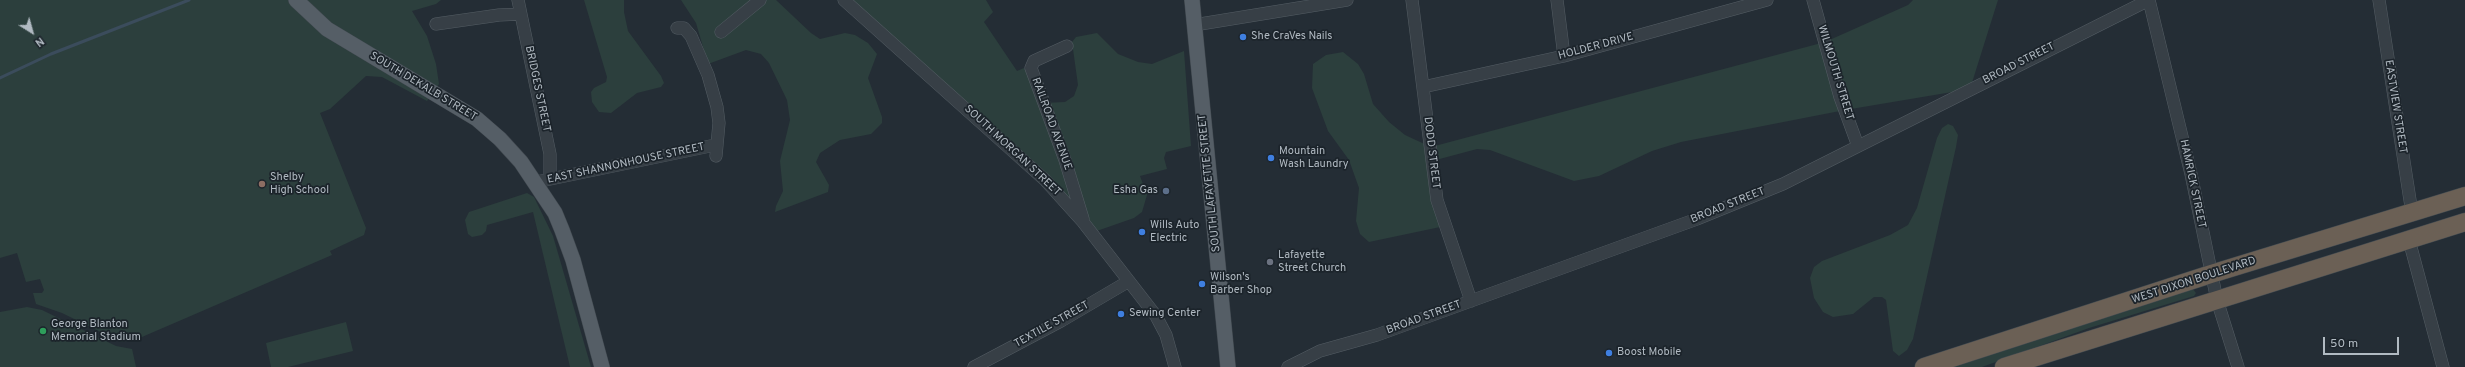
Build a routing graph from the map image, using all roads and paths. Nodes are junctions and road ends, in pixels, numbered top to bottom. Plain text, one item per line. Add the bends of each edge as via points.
1 (296, 0) edge
2 (518, 0) edge
3 (760, 0) edge
4 (844, 0) edge
5 (1192, 0) edge
6 (1347, 0) edge
7 (1412, 0) edge
8 (1557, 0) edge
9 (1767, 0) edge
10 (1813, 0) edge
11 (2149, 0) edge
12 (2379, 0) edge
13 (521, 14) junction
14 (436, 24) dead end
15 (1194, 25) junction
16 (677, 28) dead end
17 (721, 32) dead end
18 (1067, 46) dead end
19 (1564, 56) junction
20 (1423, 87) junction
21 (1858, 146) junction
22 (550, 179) junction
23 (536, 182) junction
24 (2465, 196) edge
25 (2412, 213) junction
26 (1084, 222) junction
27 (2465, 222) edge
28 (2409, 240) junction
29 (2211, 274) junction
30 (1129, 281) junction
31 (2217, 300) junction
32 (1471, 301) junction
33 (602, 367) edge
34 (975, 367) edge
35 (1175, 367) edge
36 (1228, 367) edge
37 (1288, 367) edge
38 (1924, 367) edge
39 (2004, 367) edge
40 (2238, 367) edge
41 (2442, 367) edge

1 - 23 main road, SOUTH DEKALB STREET via 327,29 477,119 500,139
2 - 13 street, BRIDGES STREET
3 - 17 street
4 - 26 street, SOUTH MORGAN STREET via 1045,180
5 - 15 main road, SOUTH LAFAYETTE STREET
6 - 15 street
7 - 20 street, DODD STREET
8 - 19 street
9 - 19 street, HOLDER DRIVE
10 - 21 street, WILMOUTH STREET via 1840,97
11 - 21 street, BROAD STREET
11 - 29 street, HAMRICK STREET via 2191,174
12 - 25 street, EASTVIEW STREET
13 - 14 street via 499,14
13 - 22 street, BRIDGES STREET via 550,154
15 - 36 main road, SOUTH LAFAYETTE STREET
16 - 22 street, EAST SHANNONHOUSE STREET via 684,28 691,36 708,75 719,123 716,151
18 - 26 street, RAILROAD AVENUE via 1034,61 1031,68 1065,160
19 - 20 street, HOLDER DRIVE
20 - 32 street, DODD STREET via 1437,200
21 - 32 street, BROAD STREET via 1783,184 1697,219
22 - 23 street, EAST SHANNONHOUSE STREET
23 - 33 main road, SOUTH DEKALB STREET via 555,213 569,249
24 - 25 highway, WEST DIXON BOULEVARD
25 - 29 highway, WEST DIXON BOULEVARD
26 - 30 street, SOUTH MORGAN STREET
27 - 28 highway
28 - 31 highway
28 - 41 street
29 - 31 street, HAMRICK STREET
29 - 38 highway, WEST DIXON BOULEVARD
30 - 34 street, TEXTILE STREET
30 - 35 street, SOUTH MORGAN STREET via 1161,324
31 - 39 highway
31 - 40 street, HAMRICK STREET
32 - 37 street, BROAD STREET via 1377,335 1320,351

